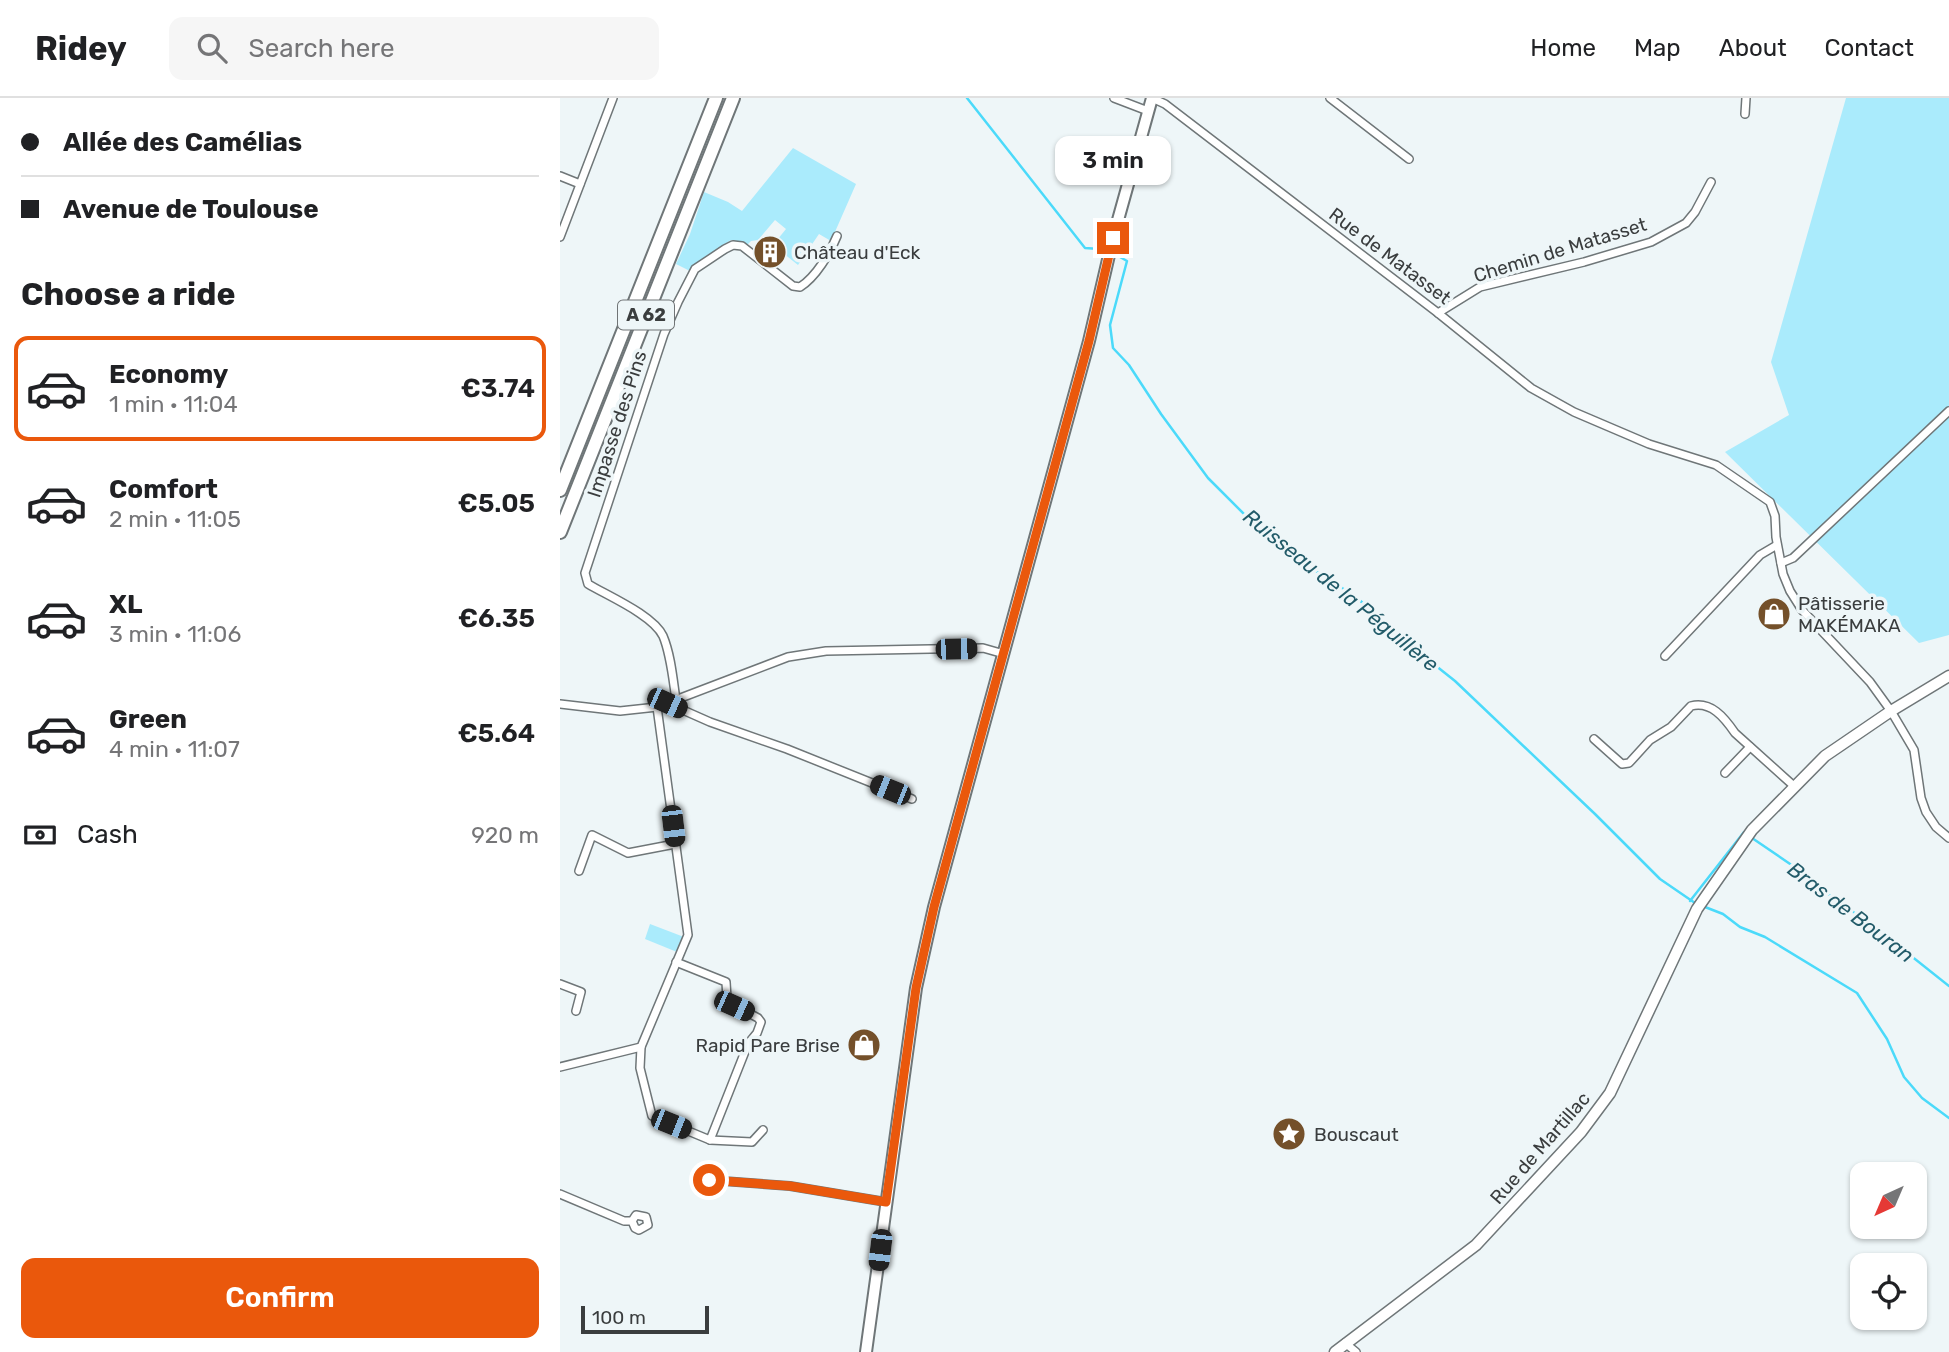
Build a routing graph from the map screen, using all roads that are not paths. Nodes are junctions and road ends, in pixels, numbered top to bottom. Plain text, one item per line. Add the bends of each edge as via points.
1 (613, 98) edge
2 (716, 98) edge
3 (733, 98) edge
4 (1114, 98) edge
5 (1152, 98) edge
6 (1176, 98) edge
7 (1330, 98) edge
8 (1746, 98) edge
9 (1165, 104) junction
10 (1148, 111) junction
11 (1745, 114) dead end
12 (1409, 159) dead end
13 (560, 176) edge
14 (1711, 182) dead end
15 (580, 184) junction
16 (838, 236) dead end
17 (560, 237) edge
18 (1438, 313) junction
19 (1949, 411) edge
20 (560, 491) edge
21 (560, 532) edge
22 (1777, 545) junction
23 (1781, 564) junction
24 (1004, 654) junction
25 (1665, 656) dead end
26 (1949, 676) edge
27 (672, 702) junction
28 (560, 704) edge
29 (657, 707) junction
30 (1891, 711) junction
31 (1594, 738) dead end
32 (1750, 747) junction
33 (1725, 774) dead end
34 (1795, 787) junction
35 (912, 799) dead end
36 (1949, 838) edge
37 (675, 845) junction
38 (579, 871) dead end
39 (676, 962) junction
40 (560, 984) edge
41 (576, 1011) dead end
42 (641, 1047) junction
43 (560, 1067) edge
44 (763, 1130) dead end
45 (710, 1140) junction
46 (709, 1180) dead end
47 (560, 1194) edge
48 (886, 1202) junction
49 (632, 1221) dead end
50 (1345, 1343) junction
51 (867, 1346) edge
52 (1335, 1352) edge
53 (1356, 1352) edge

1 - 15 street
2 - 20 highway, A 62
3 - 21 highway, A 62
4 - 10 street
5 - 9 street, Rue de Matasset
5 - 10 main road
6 - 9 street
7 - 12 street
8 - 11 street
9 - 18 street, Rue de Matasset
10 - 24 main road
13 - 15 street
14 - 18 street, Chemin de Matasset via 1686,223 1651,242 1480,287
15 - 17 street
16 - 27 street, Impasse des Pins via 800,287 742,246 724,248 695,270 664,334 585,573 588,584 642,614 662,634 671,667
18 - 22 street, Rue de Matasset via 1531,388 1649,444 1716,466 1770,502
19 - 23 street via 1793,558
22 - 23 street, Rue de Matasset
22 - 25 street via 1760,555
23 - 30 street, Rue de Matasset via 1802,610
24 - 27 street via 983,648 826,651 788,657
24 - 48 main road via 975,750 916,988
26 - 30 street, Rue de Martillac
27 - 29 street
27 - 35 street via 710,722
28 - 29 street via 620,711
29 - 37 street
30 - 34 street, Rue de Martillac via 1825,756
30 - 36 street, Rue de Matasset via 1914,750 1926,812
31 - 32 street via 1622,764 1629,763 1650,740 1698,704 1713,708
32 - 33 street
32 - 34 street
34 - 50 street, Rue de Martillac via 1752,830 1697,909 1610,1093 1581,1132 1476,1245
37 - 38 street via 628,853 592,835
37 - 39 street via 688,935
39 - 42 street
39 - 45 street via 726,982 730,1003 761,1022
40 - 41 street via 581,992
42 - 43 street
42 - 45 street via 640,1068 652,1116
44 - 45 street via 752,1142
46 - 48 street via 790,1186
47 - 49 street via 614,1218
48 - 51 main road
50 - 52 street, Rue de Martillac
50 - 53 street

